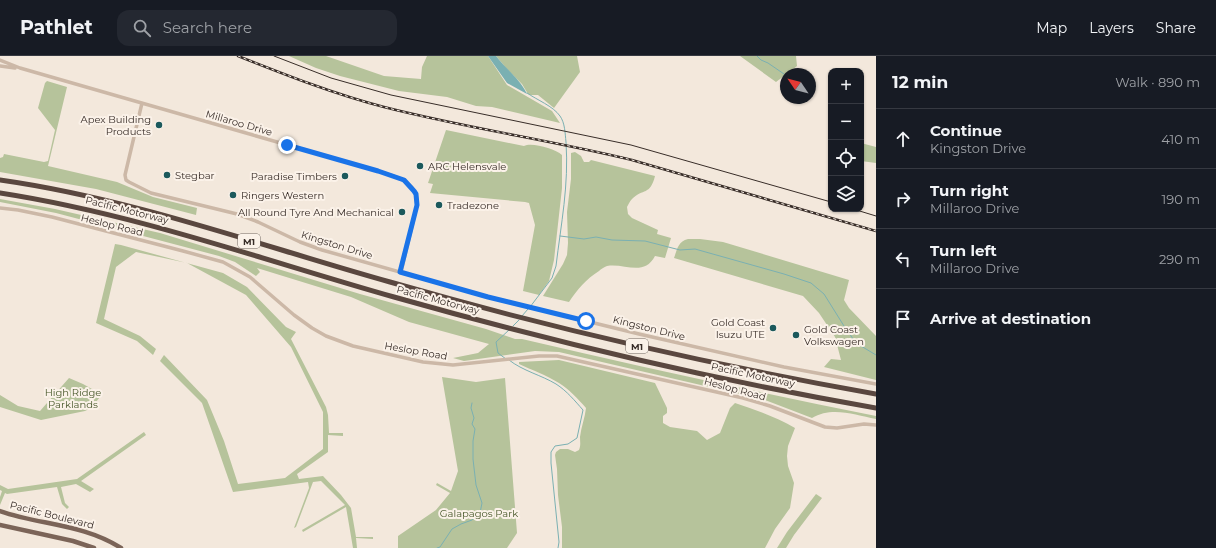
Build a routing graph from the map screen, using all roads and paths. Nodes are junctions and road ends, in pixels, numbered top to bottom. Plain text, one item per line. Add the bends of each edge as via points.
1 (0, 60) edge
2 (0, 66) edge
3 (20, 68) junction
4 (142, 103) junction
5 (0, 180) edge
6 (0, 193) edge
7 (0, 208) edge
8 (400, 272) junction
9 (876, 384) edge
10 (876, 394) edge
11 (876, 408) edge
12 (876, 425) edge
13 (0, 511) edge
14 (0, 525) edge
15 (94, 548) edge
16 (121, 548) edge

1 - 3 street, Millaroo Drive
2 - 3 street, Millaroo Drive
3 - 4 street, Millaroo Drive
4 - 8 street, Kingston Drive via 126,180 151,193 229,211 305,244
4 - 8 street, Millaroo Drive via 404,180 416,194 417,205
5 - 10 highway, Pacific Motorway / M1 via 51,188 159,213 390,282 537,322 738,368
6 - 11 highway, Pacific Motorway / M1 via 142,222 361,288 530,334 676,368
7 - 12 street, Heslop Road via 52,217 223,262 250,277 306,324 326,336 352,346 434,364 453,365 546,355 562,356 754,402 825,427
8 - 9 street, Kingston Drive via 506,301 753,361
13 - 16 main road, Pacific Boulevard via 89,532
14 - 15 main road via 74,541

